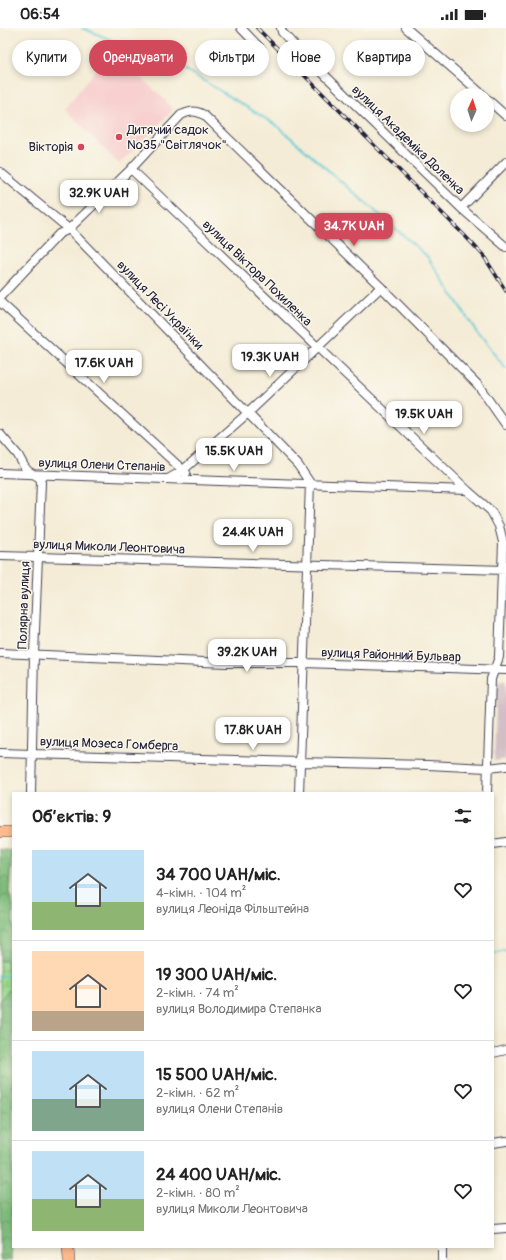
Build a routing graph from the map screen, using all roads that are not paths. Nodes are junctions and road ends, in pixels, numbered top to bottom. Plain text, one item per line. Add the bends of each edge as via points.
1 (241, 28) edge
2 (281, 28) edge
3 (406, 28) edge
4 (252, 40) edge
5 (474, 88) edge
6 (494, 105) edge
7 (506, 116) edge
8 (506, 162) edge
9 (131, 169) junction
10 (0, 172) edge
11 (461, 208) junction
12 (69, 229) junction
13 (506, 248) edge
14 (381, 287) junction
15 (0, 297) edge
16 (0, 302) edge
17 (318, 347) junction
18 (248, 413) junction
19 (506, 425) edge
20 (0, 434) edge
21 (182, 471) junction
22 (0, 473) edge
23 (35, 475) junction
24 (167, 480) junction
25 (197, 481) junction
26 (310, 483) junction
27 (467, 490) junction
28 (0, 556) edge
29 (37, 557) junction
30 (308, 565) junction
31 (504, 570) edge
32 (0, 653) edge
33 (34, 655) junction
34 (304, 664) junction
35 (494, 670) junction
36 (506, 670) edge
37 (0, 753) edge
38 (32, 754) junction
39 (299, 762) junction
40 (506, 766) edge
41 (488, 768) junction
42 (31, 792) edge
43 (299, 792) edge
44 (487, 792) edge
45 (0, 832) edge
46 (12, 832) edge
47 (506, 842) edge
48 (494, 844) edge
49 (506, 1050) edge
50 (494, 1053) edge
51 (506, 1141) edge
52 (494, 1142) edge
53 (506, 1228) edge
54 (494, 1229) edge
55 (68, 1248) edge
56 (442, 1248) edge
57 (442, 1259) edge
58 (70, 1260) edge

1 - 4 street
2 - 11 street, вулиця Академіка Доленка via 291,42
3 - 5 street
6 - 7 street
8 - 11 street
9 - 12 street
9 - 14 street via 181,115 188,111 197,111
9 - 17 street, вулиця Віктора Похиленка
10 - 12 street, вулиця Лесі Українки
11 - 13 street, вулиця Академіка Доленка
12 - 15 street via 58,234
12 - 18 street, вулиця Лесі Українки
14 - 17 street
14 - 19 street via 478,385
16 - 21 street
17 - 18 street
17 - 27 street, вулиця Віктора Похиленка
18 - 21 street
18 - 26 street, вулиця Лесі Українки via 298,465
20 - 23 street, Полярна вулиця via 18,454 28,471
21 - 24 street
21 - 25 street
22 - 23 street, вулиця Олени Степанів
23 - 24 street, вулиця Олени Степанів
23 - 29 street, Полярна вулиця via 41,482
24 - 25 street, вулиця Олени Степанів
25 - 26 street, вулиця Олени Степанів
26 - 27 street, вулиця Олени Степанів
26 - 30 street
27 - 31 street, вулиця Віктора Похиленка via 491,511 499,526 503,542
28 - 29 street, вулиця Миколи Леонтовича
29 - 30 street, вулиця Миколи Леонтовича
29 - 33 street, Полярна вулиця
30 - 31 street, вулиця Миколи Леонтовича
30 - 34 street
31 - 35 street, вулиця Віктора Похиленка via 499,657
32 - 33 street, вулиця Районний Бульвар
33 - 34 street, вулиця Районний Бульвар
33 - 38 street, Полярна вулиця
34 - 35 street, вулиця Районний Бульвар
34 - 39 street
35 - 36 street, вулиця Районний Бульвар
35 - 41 street, вулиця Віктора Похиленка via 491,679
37 - 38 street, вулиця Мозеса Гомберга
38 - 39 street, вулиця Мозеса Гомберга
38 - 42 street, Полярна вулиця
39 - 41 street, вулиця Мозеса Гомберга via 428,764
39 - 43 street
40 - 41 street, вулиця Мозеса Гомберга
41 - 44 street, вулиця Віктора Похиленка
45 - 46 main road
47 - 48 street
49 - 50 street
51 - 52 street
53 - 54 street
55 - 58 main road
56 - 57 street

